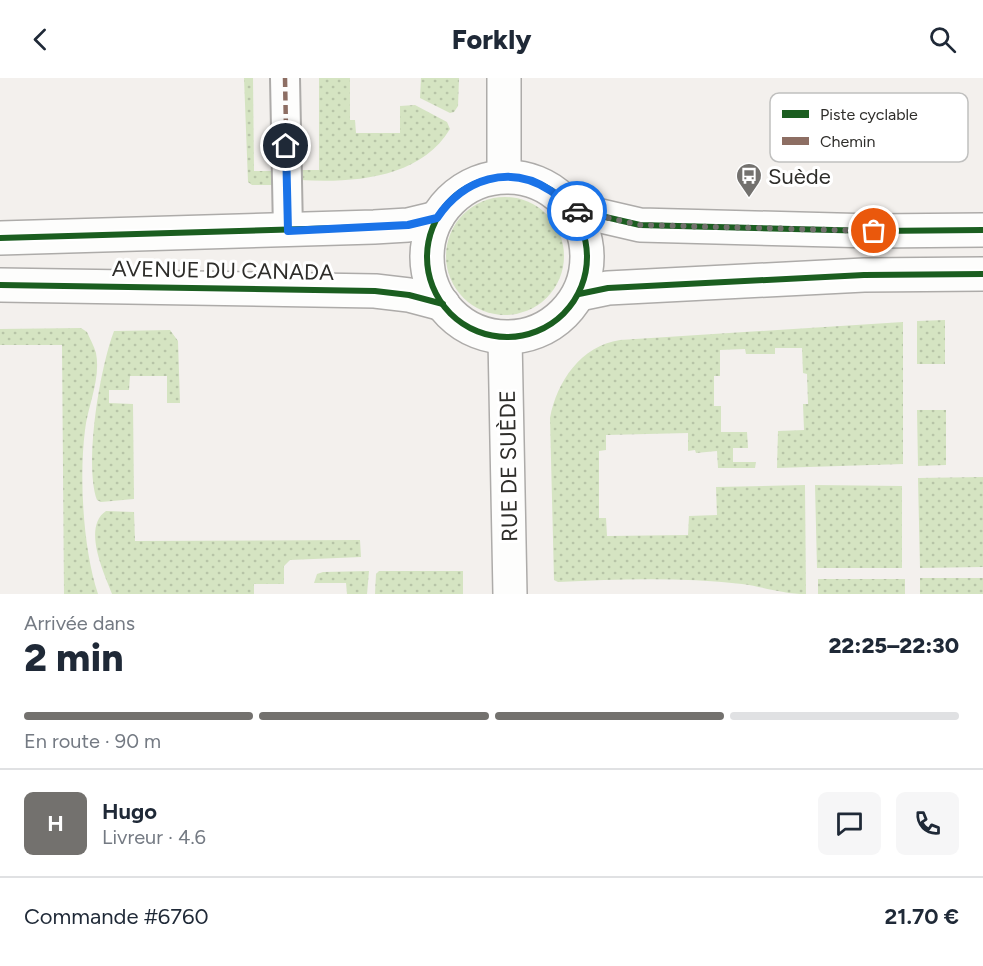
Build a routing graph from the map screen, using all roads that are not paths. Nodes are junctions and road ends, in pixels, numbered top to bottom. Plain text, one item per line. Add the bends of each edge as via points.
1 (285, 78) edge
2 (504, 78) edge
3 (504, 176) junction
4 (571, 209) junction
5 (437, 218) junction
6 (983, 230) edge
7 (288, 231) junction
8 (0, 238) edge
9 (983, 274) edge
10 (0, 285) edge
11 (579, 294) junction
12 (443, 304) junction
13 (504, 338) junction
14 (510, 594) edge

1 - 7 street
2 - 3 street
3 - 4 street via 536,182
3 - 5 street via 477,182 447,204
4 - 6 street via 640,225
4 - 11 street via 582,227 587,247
5 - 7 street, AVENUE DU CANADA via 408,225
5 - 12 street via 428,244 428,261 431,280
7 - 8 street, AVENUE DU CANADA
9 - 11 street via 864,275 608,288
10 - 12 street, AVENUE DU CANADA via 375,291
11 - 13 street via 549,326 528,335
12 - 13 street via 476,330
13 - 14 street, RUE DE SUÈDE

